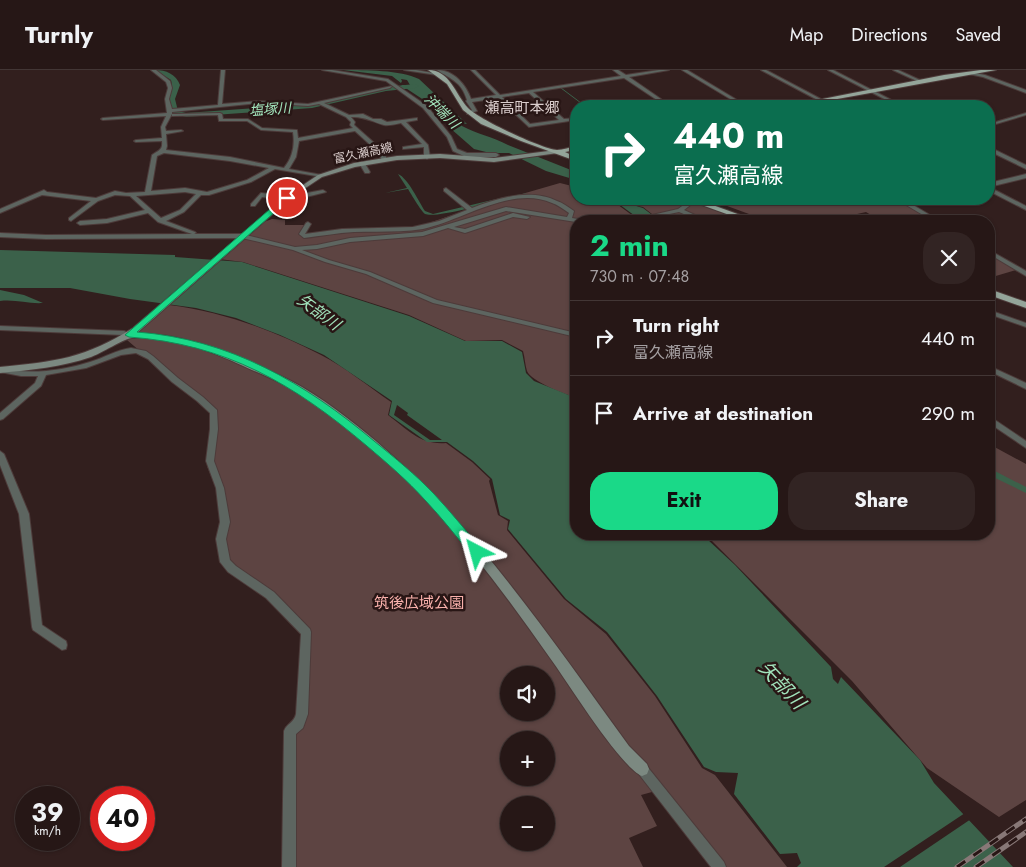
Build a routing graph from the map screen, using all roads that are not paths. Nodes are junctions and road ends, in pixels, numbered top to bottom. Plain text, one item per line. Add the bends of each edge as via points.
1 (153, 70) edge
2 (223, 70) edge
3 (324, 70) edge
4 (406, 70) edge
5 (473, 70) edge
6 (615, 70) edge
7 (666, 70) edge
8 (684, 70) edge
9 (763, 70) edge
10 (830, 70) edge
11 (895, 70) edge
12 (994, 70) edge
13 (436, 71) edge
14 (167, 72) dead end
15 (970, 73) junction
16 (161, 74) junction
17 (624, 76) junction
18 (920, 81) junction
19 (390, 87) dead end
20 (529, 91) junction
21 (869, 91) junction
22 (1026, 92) edge
23 (500, 96) junction
24 (660, 100) edge
25 (735, 100) edge
26 (821, 100) joint
27 (888, 100) edge
28 (468, 101) junction
29 (320, 103) junction
30 (220, 105) junction
31 (170, 113) junction
32 (469, 113) junction
33 (1026, 114) edge
34 (348, 116) junction
35 (112, 118) junction
36 (103, 119) dead end
37 (415, 119) dead end
38 (570, 119) edge
39 (563, 121) junction
40 (403, 122) junction
41 (995, 123) edge
42 (270, 124) dead end
43 (110, 126) dead end
44 (180, 128) dead end
45 (266, 129) junction
46 (356, 129) junction
47 (420, 129) dead end
48 (163, 130) junction
49 (412, 130) junction
50 (297, 140) junction
51 (136, 141) dead end
52 (165, 143) junction
53 (172, 145) dead end
54 (426, 145) junction
55 (405, 148) dead end
56 (570, 149) edge
57 (556, 152) junction
58 (995, 152) edge
59 (460, 153) junction
60 (496, 155) dead end
61 (427, 157) junction
62 (570, 157) edge
63 (384, 159) junction
64 (468, 159) junction
65 (362, 163) junction
66 (1026, 167) edge
67 (275, 168) junction
68 (285, 170) junction
69 (367, 172) dead end
70 (320, 176) junction
71 (1026, 176) edge
72 (218, 181) dead end
73 (995, 184) edge
74 (229, 187) junction
75 (299, 189) junction
76 (446, 190) dead end
77 (148, 192) junction
78 (323, 192) dead end
79 (995, 192) edge
80 (199, 194) junction
81 (132, 195) junction
82 (72, 197) junction
83 (287, 198) junction
84 (96, 200) junction
85 (67, 201) dead end
86 (253, 205) dead end
87 (687, 205) edge
88 (708, 205) edge
89 (910, 205) edge
90 (1026, 208) edge
91 (150, 210) junction
92 (470, 210) junction
93 (680, 210) junction
94 (0, 211) edge
95 (497, 211) junction
96 (571, 215) edge
97 (657, 215) edge
98 (692, 215) edge
99 (736, 215) edge
100 (927, 215) edge
101 (555, 216) junction
102 (502, 218) junction
103 (70, 219) dead end
104 (569, 219) edge
105 (159, 220) junction
106 (463, 222) junction
107 (80, 223) dead end
108 (152, 224) dead end
109 (308, 224) dead end
110 (483, 224) junction
111 (449, 227) junction
112 (24, 230) dead end
113 (0, 235) edge
114 (230, 236) junction
115 (304, 236) junction
116 (53, 237) junction
117 (240, 238) junction
118 (338, 243) junction
119 (295, 249) junction
120 (995, 256) edge
121 (1026, 274) edge
122 (995, 296) edge
123 (1026, 305) edge
124 (995, 314) edge
125 (1026, 325) edge
126 (0, 328) edge
127 (130, 333) junction
128 (570, 334) edge
129 (0, 370) edge
130 (995, 371) edge
131 (43, 373) junction
132 (1026, 386) edge
133 (0, 417) edge
134 (995, 423) edge
135 (1026, 445) edge
136 (0, 454) edge
137 (62, 645) dead end
138 (642, 769) joint
139 (289, 867) edge
140 (719, 867) edge

1 - 16 street
2 - 30 street
3 - 59 street via 390,82 425,107 449,137 453,148
4 - 13 street
5 - 23 street
6 - 17 street
7 - 17 street
8 - 25 street
9 - 26 street
10 - 21 street
11 - 18 street
12 - 15 main road
13 - 28 street via 460,83
13 - 32 main road
14 - 16 street
15 - 18 main road
15 - 22 street
16 - 31 street via 170,88 167,99
17 - 20 street
17 - 24 street
18 - 21 main road
19 - 29 street
20 - 23 street
20 - 39 street
21 - 26 main road
21 - 27 street
23 - 28 street
23 - 39 street via 529,126
28 - 32 street via 475,111
29 - 30 street via 296,106 259,102
29 - 34 street
30 - 31 street
31 - 35 street
31 - 45 street via 193,116 220,114 221,120 248,120
31 - 48 street
32 - 57 main road via 491,128
33 - 41 street
34 - 40 street via 363,115 386,124
34 - 46 street
35 - 36 street
35 - 43 street
37 - 40 street
38 - 39 street
40 - 49 street
42 - 45 street
44 - 48 street
45 - 50 street via 295,131
46 - 50 street
46 - 63 street
47 - 49 street
48 - 52 street
49 - 54 street
50 - 68 street via 295,156
51 - 52 street
52 - 53 street
52 - 67 street
52 - 77 street via 154,155
54 - 55 street
54 - 61 street
56 - 57 main road
57 - 62 main road
57 - 64 main road, 富久瀬高線 via 494,160
58 - 66 street
59 - 60 street
59 - 64 street
61 - 63 main road, 富久瀬高線
61 - 64 main road, 富久瀬高線
63 - 65 main road, 富久瀬高線
65 - 69 street
65 - 70 main road, 富久瀬高線
67 - 68 street
67 - 74 street
68 - 70 street
70 - 75 main road, 富久瀬高線
71 - 73 street
72 - 74 street
74 - 80 street
75 - 78 street via 306,195
75 - 83 main road, 富久瀬高線
76 - 92 street
77 - 80 street via 185,190
77 - 81 street
79 - 90 street
80 - 105 street via 182,211
81 - 84 street via 115,193
81 - 91 street
82 - 84 street
82 - 85 street
82 - 94 street via 44,192
83 - 86 street via 261,196
83 - 117 main road, 富久瀬高線
84 - 103 street
87 - 93 street
88 - 99 main road
89 - 100 street
91 - 105 street
91 - 107 street via 107,221
92 - 96 street via 522,196 539,196 568,209
92 - 115 street via 423,227
93 - 97 street
93 - 98 street
95 - 101 street via 514,209
95 - 102 street
95 - 106 street
101 - 102 street via 548,221 519,216
101 - 104 street
102 - 110 street
105 - 108 street
105 - 114 street via 185,231
106 - 110 street
106 - 111 street
109 - 115 street via 302,234
110 - 111 street via 465,231
111 - 118 street via 410,236
112 - 116 street
113 - 116 street
114 - 116 street
114 - 117 street
115 - 118 street via 307,239 332,238
117 - 119 street
117 - 127 main road, 富久瀬高線
118 - 119 street
119 - 128 street via 368,273 436,302
120 - 121 street
122 - 123 main road
124 - 125 street
126 - 127 street
127 - 129 main road, 富久瀬高線 via 84,358
127 - 138 main road via 184,341 250,363 308,395 358,432 429,496 466,538 624,751
129 - 131 street via 7,373
130 - 132 street
131 - 133 street via 38,384
131 - 139 street via 72,369 129,351 144,353 214,412 210,462 220,488 225,522 221,539 225,562 270,595 306,632 302,714 299,724 290,730
134 - 135 street
136 - 137 street via 24,514 37,627
138 - 140 street

